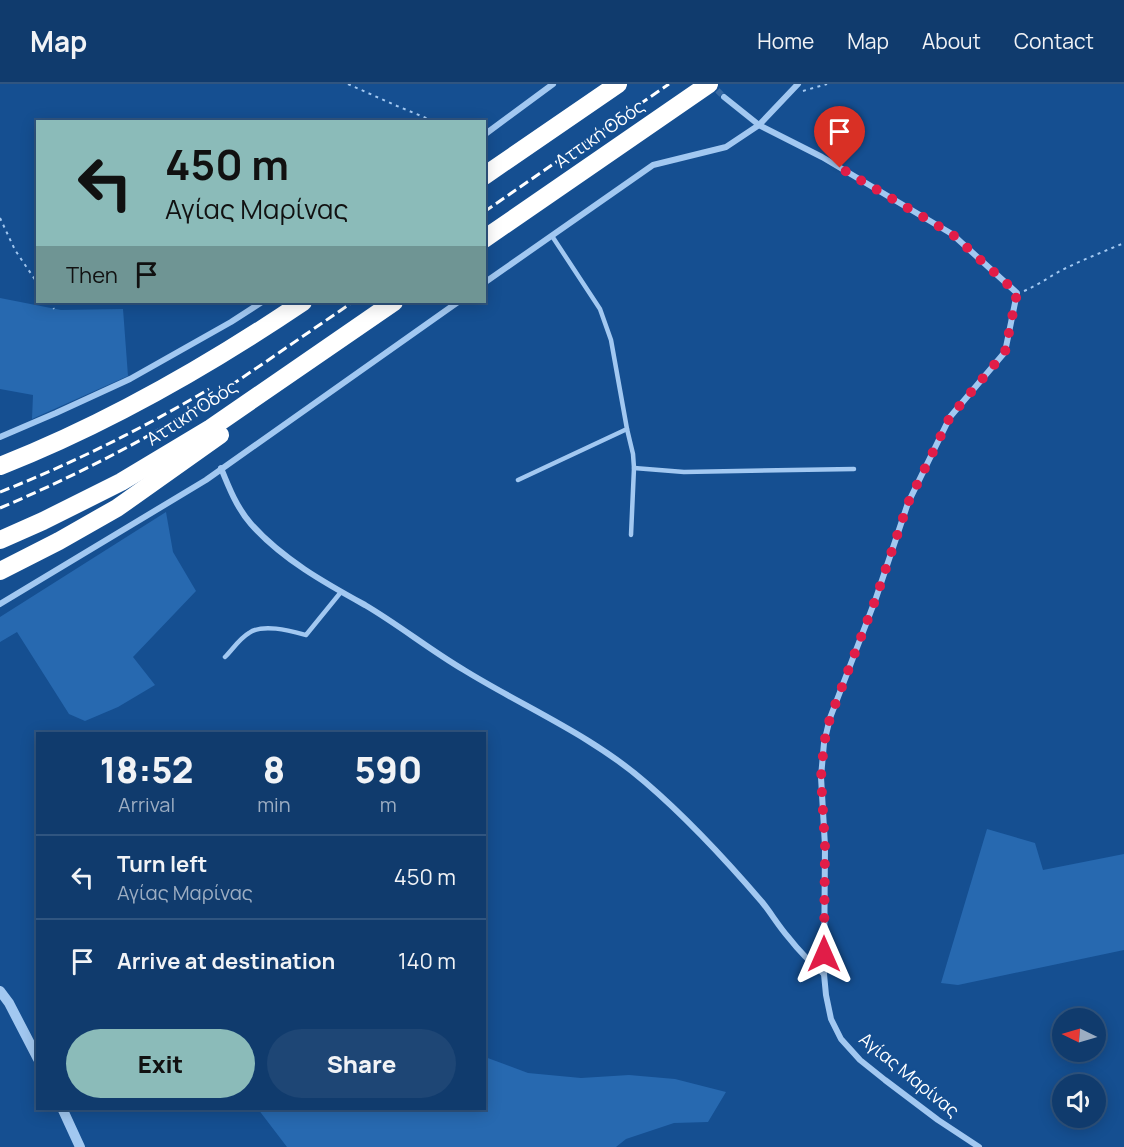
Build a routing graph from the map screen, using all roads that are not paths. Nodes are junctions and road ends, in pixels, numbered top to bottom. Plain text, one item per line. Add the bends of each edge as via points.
1 (553, 84) edge
2 (618, 84) edge
3 (709, 84) edge
4 (798, 84) edge
5 (724, 97) tunnel mouth
6 (759, 125) junction
7 (486, 134) edge
8 (486, 175) edge
9 (552, 236) junction
10 (486, 238) edge
11 (486, 282) edge
12 (260, 303) edge
13 (301, 303) edge
14 (393, 303) edge
15 (457, 303) edge
16 (292, 372) junction
17 (627, 429) junction
18 (0, 437) edge
19 (0, 464) edge
20 (221, 468) junction
21 (634, 468) junction
22 (854, 469) dead end
23 (518, 480) dead end
24 (631, 535) dead end
25 (0, 540) edge
26 (0, 571) edge
27 (341, 592) junction
28 (0, 603) edge
29 (225, 657) dead end
30 (824, 974) junction
31 (0, 991) edge
32 (36, 1055) edge
33 (63, 1110) edge
34 (80, 1147) edge
35 (979, 1147) edge

1 - 7 street
2 - 8 highway, Αττική Οδός
3 - 10 highway, Αττική Οδός
4 - 6 street
5 - 6 street
6 - 9 street via 726,147 653,165
6 - 30 street, Αγίας Μαρίνας via 822,157 952,234 1017,293 1005,352 950,417 908,503 830,718 821,777
9 - 11 street
9 - 17 lane via 600,309 611,340
12 - 18 street via 130,379
13 - 19 highway, Αττική Οδός via 164,388 96,424
14 - 16 highway, Αττική Οδός
15 - 20 street
16 - 25 highway, Αττική Οδός via 211,428 121,482
16 - 26 highway via 267,403 117,508
17 - 21 lane
17 - 23 lane
20 - 27 street via 232,495 251,523 275,547
20 - 28 street
21 - 22 lane via 684,472
21 - 24 lane
27 - 29 lane via 306,635 262,628 249,632
27 - 30 street via 388,618 464,671 591,742 644,781 738,874 788,937
30 - 35 street, Αγίας Μαρίνας via 831,1019 860,1060
31 - 32 street
33 - 34 street

